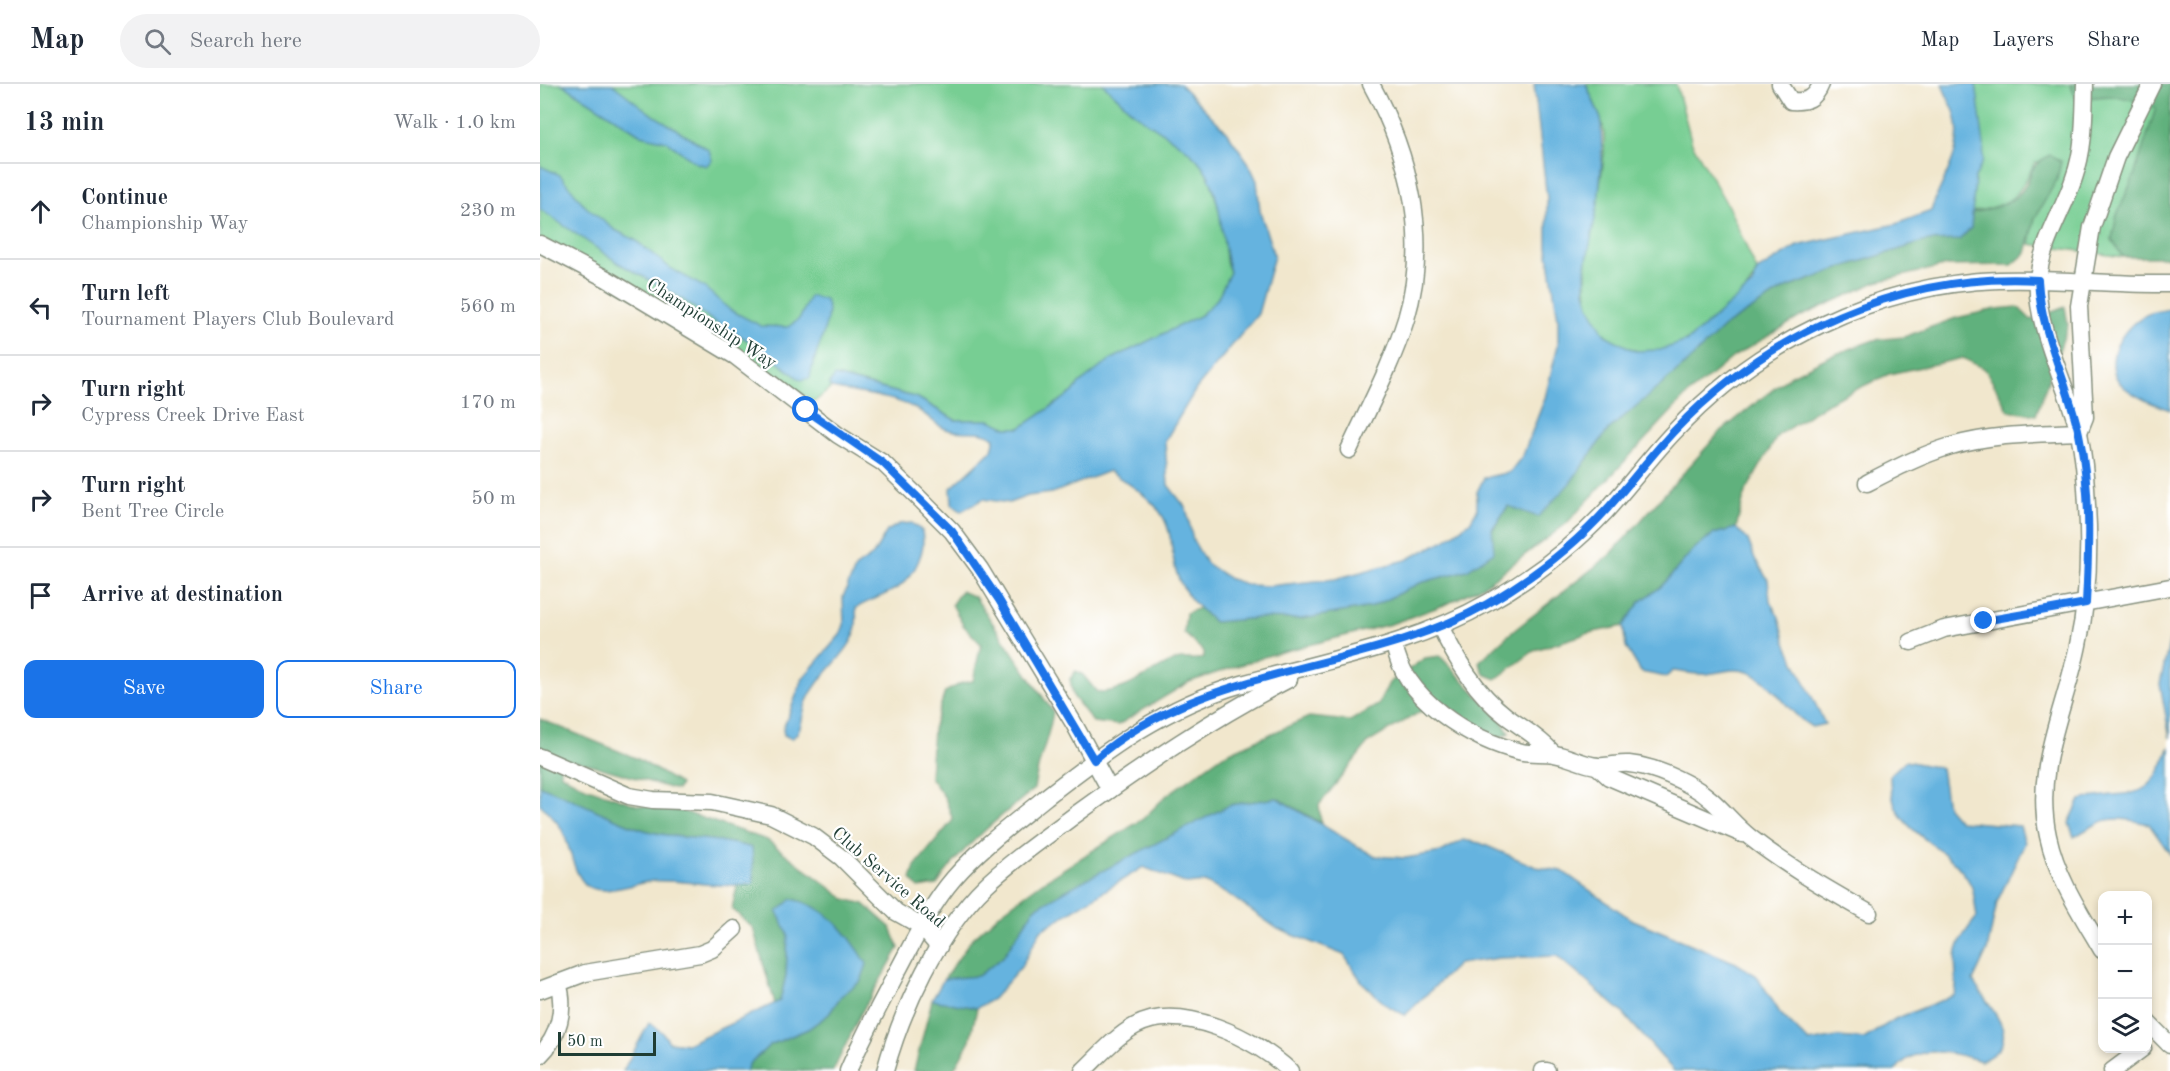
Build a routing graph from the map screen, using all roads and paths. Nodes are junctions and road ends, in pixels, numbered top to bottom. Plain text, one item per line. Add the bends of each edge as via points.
1 (1371, 84) edge
2 (1780, 84) edge
3 (1821, 84) edge
4 (2085, 84) edge
5 (2152, 84) edge
6 (540, 244) edge
7 (2038, 280) junction
8 (2085, 283) junction
9 (2170, 284) edge
10 (2079, 432) junction
11 (1349, 450) dead end
12 (1867, 483) dead end
13 (2170, 587) edge
14 (2086, 603) junction
15 (1440, 626) junction
16 (1911, 642) dead end
17 (1394, 643) junction
18 (1315, 666) junction
19 (1553, 753) junction
20 (540, 757) edge
21 (1094, 760) junction
22 (1597, 766) junction
23 (1110, 790) junction
24 (1748, 837) junction
25 (1869, 913) dead end
26 (921, 926) junction
27 (734, 929) dead end
28 (2100, 945) edge
29 (939, 947) junction
30 (558, 983) junction
31 (540, 990) edge
32 (2136, 1053) edge
33 (540, 1055) edge
34 (848, 1071) edge
35 (885, 1071) edge
36 (1083, 1071) edge
37 (1290, 1071) edge
38 (2112, 1071) edge

1 - 11 street via 1404,160 1415,216 1416,252 1414,285 1395,350
2 - 3 street via 1791,100 1805,102 1817,94
4 - 7 street via 2083,145 2074,179 2049,235
5 - 8 street via 2116,157 2092,227
6 - 21 street, Championship Way via 607,279 735,356 838,435 883,463 952,531 980,569
7 - 8 street
7 - 10 street via 2046,331
7 - 15 street via 1968,282 1895,296 1786,342 1748,366 1702,404 1606,510 1548,565 1485,605
8 - 9 street
8 - 10 street via 2079,306 2085,417
10 - 12 street via 1971,441 1914,459
10 - 14 street via 2087,506
13 - 14 street
14 - 16 street via 1944,629
14 - 28 street via 2046,764 2044,810 2063,881
15 - 17 street
15 - 19 street via 1459,663 1492,704 1543,741
17 - 18 street
17 - 19 street via 1406,677 1449,717 1490,741 1524,752
18 - 21 street via 1239,684 1165,713
18 - 23 street via 1209,722
19 - 22 street
20 - 26 street, Club Service Road via 629,796 712,802 771,815 813,836 842,858 896,912
21 - 23 street, Championship Way
21 - 26 street via 997,836 952,880
22 - 24 street via 1609,777
22 - 24 street via 1630,764 1671,776 1712,800
23 - 29 street via 985,886
24 - 25 street via 1794,870
26 - 29 street, Club Service Road
26 - 34 street
27 - 30 street via 700,954 585,973
29 - 35 street via 922,973
30 - 31 street
30 - 33 street via 562,1003 559,1021 548,1048
32 - 38 street
36 - 37 street via 1137,1025 1168,1018 1209,1024 1239,1036

